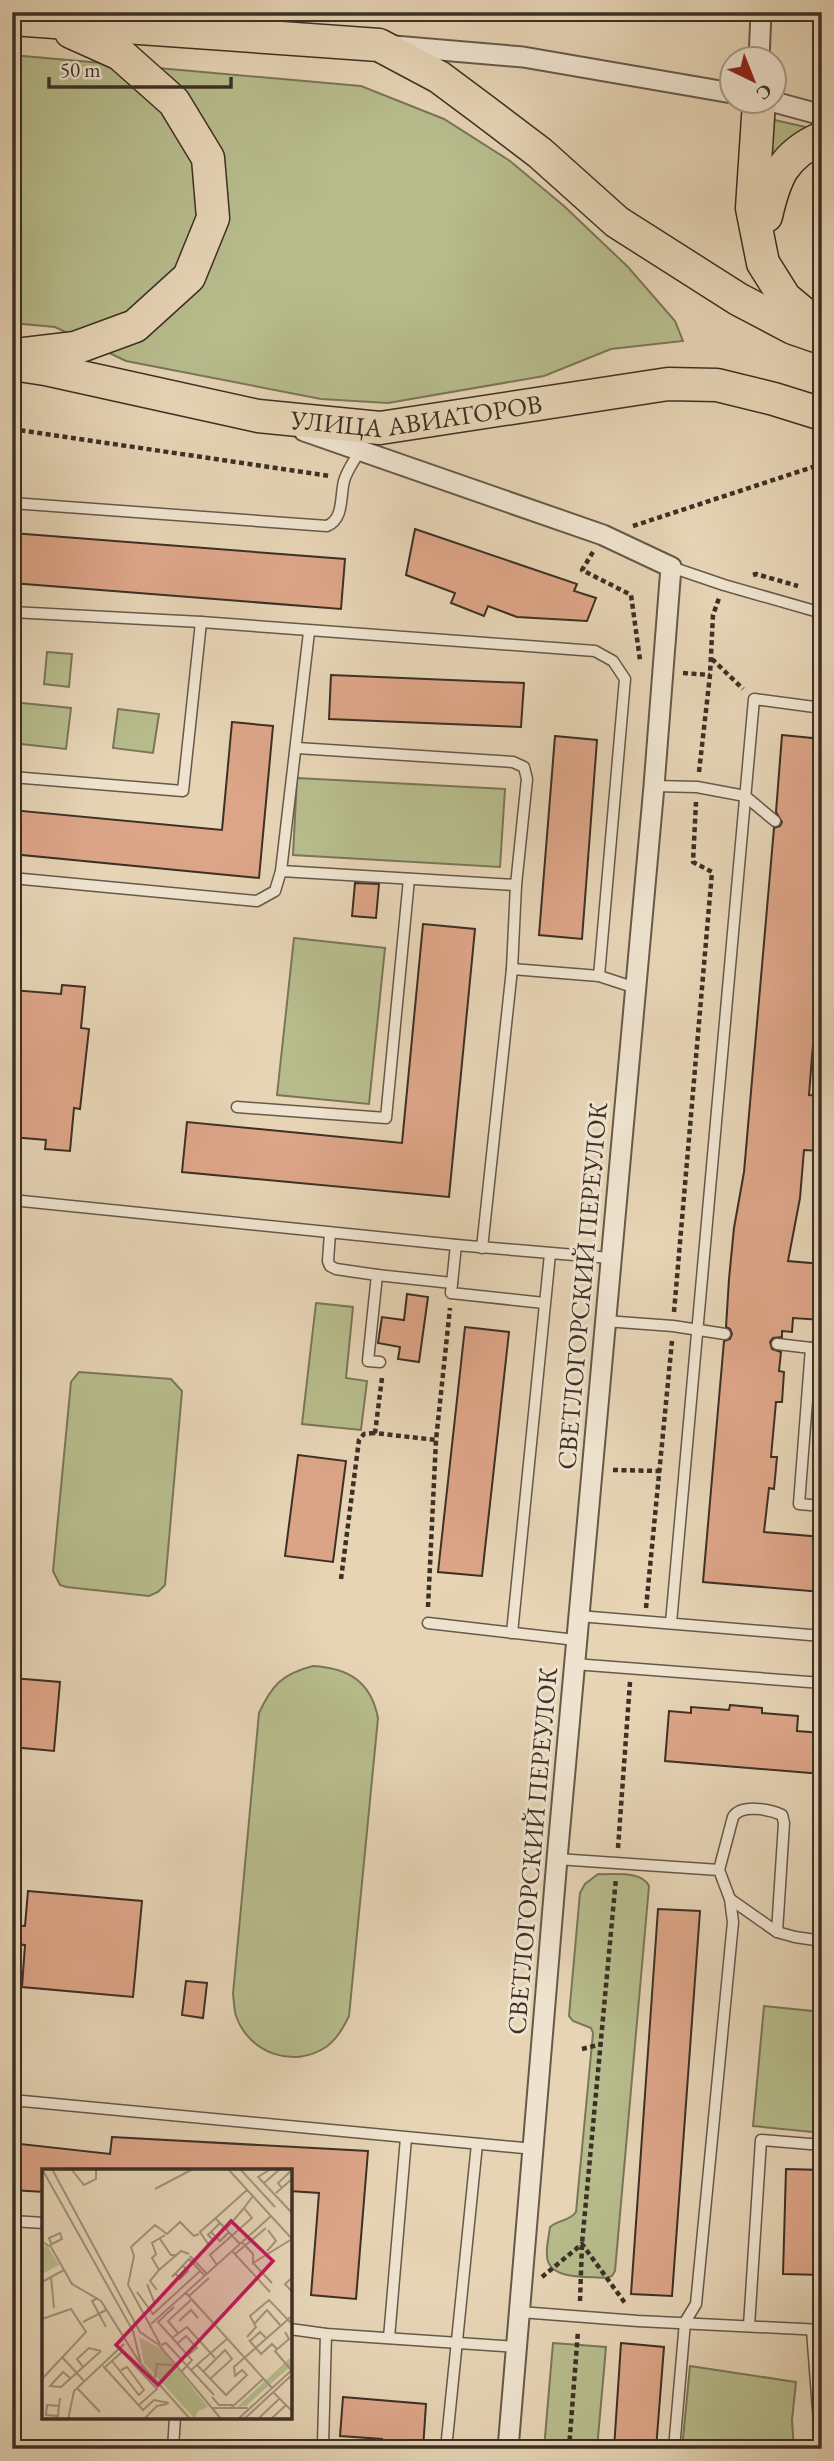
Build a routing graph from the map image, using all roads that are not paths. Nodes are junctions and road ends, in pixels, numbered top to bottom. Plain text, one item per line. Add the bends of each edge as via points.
1 (761, 12) edge
2 (12, 19) edge
3 (50, 23) junction
4 (379, 45) junction
5 (760, 46) edge
6 (718, 90) edge
7 (788, 106) edge
8 (822, 115) edge
9 (758, 116) edge
10 (822, 138) edge
11 (759, 241) junction
12 (822, 329) edge
13 (822, 338) edge
14 (12, 355) edge
15 (16, 376) edge
16 (822, 414) edge
17 (258, 416) junction
18 (361, 450) junction
19 (12, 503) edge
20 (671, 567) junction
21 (12, 612) edge
22 (822, 613) edge
23 (201, 622) junction
24 (309, 632) junction
25 (822, 708) edge
26 (297, 748) junction
27 (12, 777) edge
28 (654, 786) junction
29 (745, 796) junction
30 (775, 821) dead end
31 (282, 871) junction
32 (12, 878) edge
33 (409, 878) junction
34 (516, 886) junction
35 (512, 969) junction
36 (599, 976) junction
37 (636, 988) junction
38 (237, 1107) dead end
39 (12, 1200) edge
40 (330, 1233) junction
41 (456, 1245) junction
42 (482, 1248) junction
43 (550, 1254) junction
44 (610, 1258) junction
45 (377, 1275) junction
46 (452, 1288) junction
47 (544, 1303) junction
48 (605, 1321) junction
49 (698, 1331) junction
50 (725, 1334) dead end
51 (777, 1344) dead end
52 (817, 1349) edge
53 (380, 1362) road end
54 (822, 1506) edge
55 (579, 1616) junction
56 (428, 1623) road end
57 (671, 1623) junction
58 (512, 1633) junction
59 (822, 1636) edge
60 (576, 1640) junction
61 (574, 1664) junction
62 (822, 1683) edge
63 (557, 1859) junction
64 (719, 1870) junction
65 (730, 1899) junction
66 (777, 1932) junction
67 (822, 1941) edge
68 (12, 2100) edge
69 (406, 2137) junction
70 (477, 2144) junction
71 (822, 2145) edge
72 (534, 2150) junction
73 (12, 2221) edge
74 (42, 2223) edge
75 (520, 2312) junction
76 (685, 2322) junction
77 (749, 2326) junction
78 (292, 2329) edge
79 (817, 2330) edge
80 (326, 2334) junction
81 (390, 2338) junction
82 (456, 2341) junction
83 (517, 2347) junction
84 (175, 2419) edge
85 (173, 2449) edge
86 (330, 2449) edge
87 (446, 2449) edge
88 (508, 2449) edge
89 (674, 2449) edge
90 (821, 2449) edge

1 - 5 street
2 - 3 main road
3 - 4 main road
3 - 14 main road via 120,54 174,102 208,158 213,218 189,277 135,326 75,348
4 - 6 street via 523,57
4 - 13 main road via 439,77 540,153 617,222 738,299
7 - 8 street
9 - 11 main road via 752,208
10 - 11 main road via 803,146 774,180
11 - 12 main road via 763,263 785,298
15 - 17 main road, УЛИЦА АВИАТОРОВ
16 - 17 main road, УЛИЦА АВИАТОРОВ via 717,384 668,384 380,428
17 - 18 street
18 - 19 lane via 344,478 339,515 327,526
18 - 20 street via 603,535
20 - 22 lane
20 - 28 street, СВЕТЛОГОРСКИЙ ПЕРЕУЛОК
21 - 23 lane
23 - 24 lane
23 - 27 lane via 183,791
24 - 26 lane
24 - 36 lane via 595,651 613,662 625,679
25 - 29 lane via 754,699
26 - 31 lane
26 - 34 lane via 513,762 524,767 527,779
28 - 29 lane via 697,787
28 - 37 street, СВЕТЛОГОРСКИЙ ПЕРЕУЛОК
29 - 30 lane
29 - 49 lane
31 - 32 lane via 275,891 257,901
31 - 33 lane
33 - 34 lane
33 - 38 lane via 386,1118
34 - 35 lane
35 - 36 lane
35 - 42 lane
36 - 37 lane
37 - 44 street, СВЕТЛОГОРСКИЙ ПЕРЕУЛОК
39 - 40 lane
40 - 41 lane
40 - 45 lane via 330,1266
41 - 42 lane
41 - 46 lane
42 - 43 lane
43 - 44 lane
43 - 47 lane
44 - 48 street, СВЕТЛОГОРСКИЙ ПЕРЕУЛОК
45 - 46 lane
45 - 53 lane via 368,1361
46 - 47 lane
47 - 58 lane
48 - 49 lane
48 - 55 street, СВЕТЛОГОРСКИЙ ПЕРЕУЛОК
49 - 50 lane
49 - 57 lane
51 - 52 lane
52 - 54 lane via 799,1504
55 - 57 lane
55 - 60 street, СВЕТЛОГОРСКИЙ ПЕРЕУЛОК
56 - 58 lane
57 - 59 lane
58 - 60 lane
60 - 61 street, СВЕТЛОГОРСКИЙ ПЕРЕУЛОК
61 - 62 lane
61 - 63 street, СВЕТЛОГОРСКИЙ ПЕРЕУЛОК
63 - 64 lane
63 - 72 street, СВЕТЛОГОРСКИЙ ПЕРЕУЛОК
64 - 65 lane
64 - 66 lane via 737,1811 782,1815
65 - 66 lane
65 - 76 lane via 733,1922 696,2304
66 - 67 lane
68 - 69 lane
69 - 70 lane
69 - 81 lane
70 - 72 lane
70 - 82 lane
71 - 77 lane via 761,2140
72 - 75 street, СВЕТЛОГОРСКИЙ ПЕРЕУЛОК
73 - 74 lane
75 - 76 lane
75 - 83 street, СВЕТЛОГОРСКИЙ ПЕРЕУЛОК
76 - 77 lane
76 - 89 lane
77 - 79 lane
78 - 80 lane
79 - 90 lane
80 - 81 lane
80 - 86 lane via 323,2444
81 - 82 lane
82 - 83 lane
82 - 87 lane
83 - 88 street, СВЕТЛОГОРСКИЙ ПЕРЕУЛОК
84 - 85 lane

